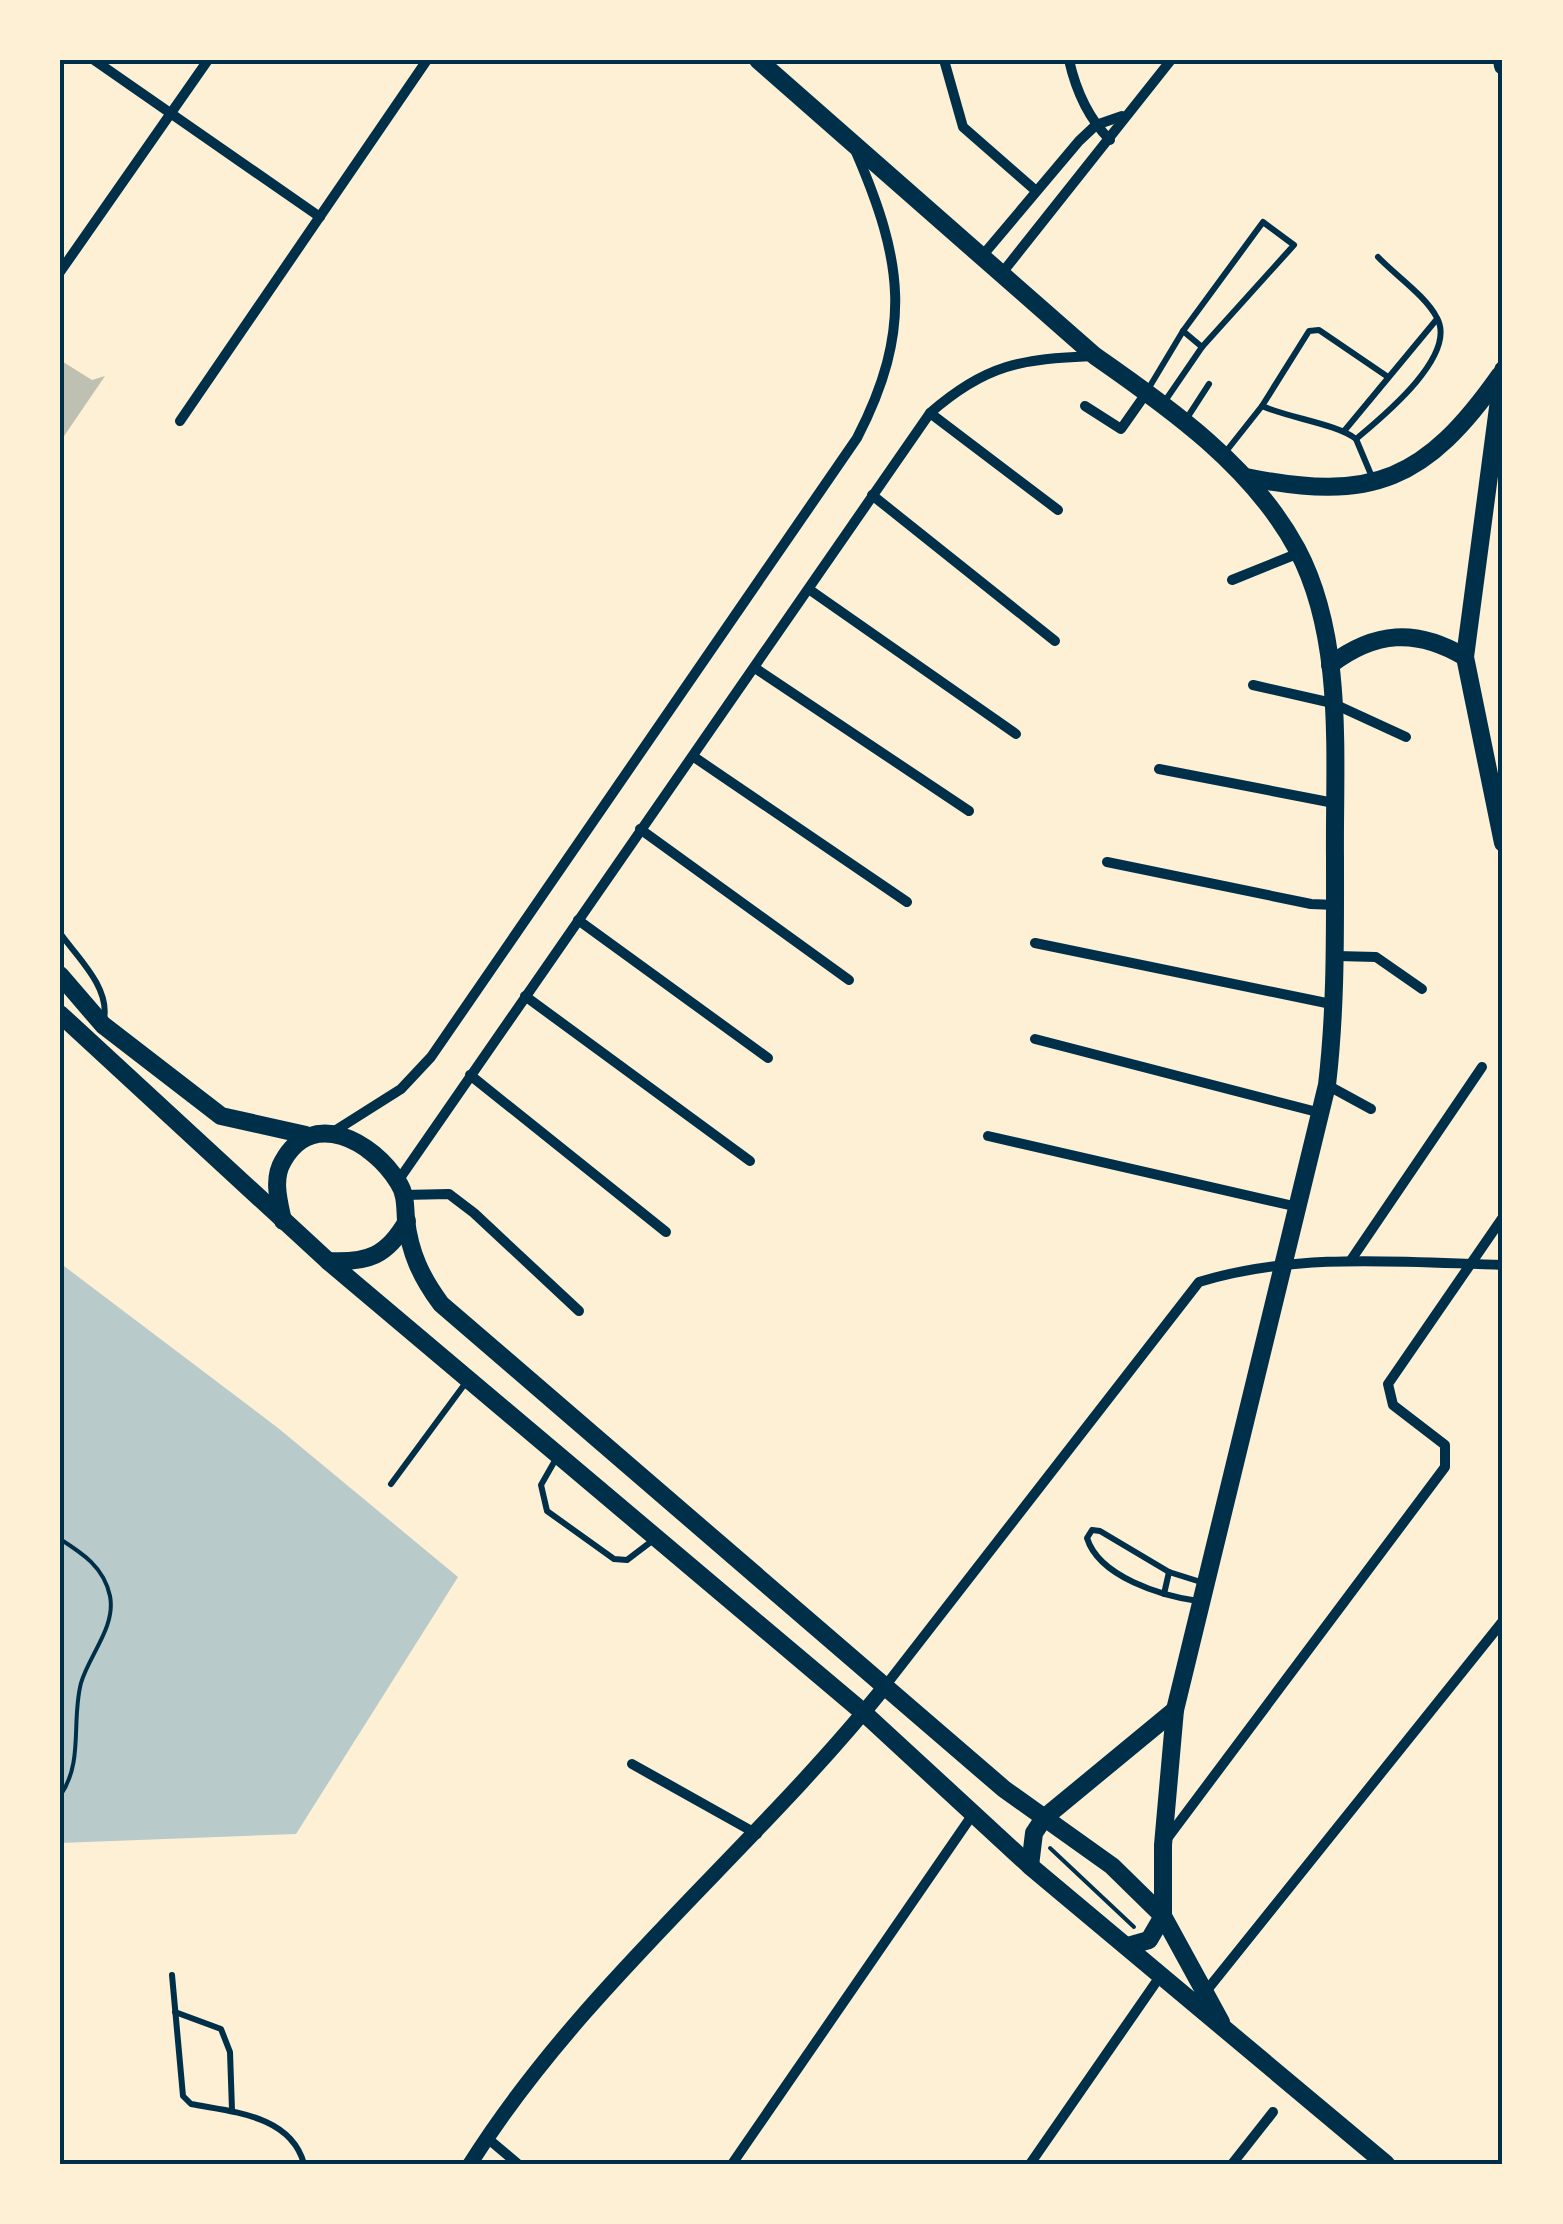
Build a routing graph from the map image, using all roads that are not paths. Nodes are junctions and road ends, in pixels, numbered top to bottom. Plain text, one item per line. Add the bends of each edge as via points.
1 (94, 60) edge
2 (208, 60) edge
3 (428, 60) edge
4 (758, 60) edge
5 (944, 60) edge
6 (1069, 60) edge
7 (1171, 60) edge
8 (170, 113) junction
9 (1123, 116) junction
10 (1096, 126) junction
11 (850, 137) junction
12 (1110, 140) junction
13 (1035, 190) junction
14 (320, 217) junction
15 (983, 254) junction
16 (1378, 256) dead end
17 (60, 272) edge
18 (1002, 272) junction
19 (1438, 318) junction
20 (1183, 331) junction
21 (1202, 347) junction
22 (1094, 356) junction
23 (1503, 371) edge
24 (1388, 377) junction
25 (1210, 384) dead end
26 (1146, 392) junction
27 (1162, 405) junction
28 (1084, 406) dead end
29 (1262, 406) junction
30 (930, 413) junction
31 (180, 420) dead end
32 (1184, 423) junction
33 (1345, 430) junction
34 (1356, 439) junction
35 (1222, 456) junction
36 (1246, 477) junction
37 (1375, 482) junction
38 (872, 496) junction
39 (1058, 510) dead end
40 (1299, 553) junction
41 (1232, 580) dead end
42 (810, 590) junction
43 (1056, 641) dead end
44 (1466, 657) junction
45 (1330, 665) junction
46 (756, 668) junction
47 (1252, 684) dead end
48 (1332, 703) junction
49 (1016, 734) dead end
50 (1406, 737) dead end
51 (694, 757) junction
52 (1159, 768) dead end
53 (1497, 790) edge
54 (1334, 803) junction
55 (969, 810) dead end
56 (640, 830) junction
57 (1503, 842) edge
58 (1107, 862) dead end
59 (908, 902) dead end
60 (1335, 905) junction
61 (578, 920) junction
62 (60, 933) edge
63 (1036, 943) dead end
64 (1337, 956) junction
65 (60, 976) edge
66 (849, 980) dead end
67 (1422, 990) dead end
68 (525, 996) junction
69 (1337, 1005) junction
70 (60, 1014) edge
71 (104, 1025) junction
72 (1035, 1039) dead end
73 (768, 1058) dead end
74 (1482, 1067) dead end
75 (470, 1075) junction
76 (1327, 1085) junction
77 (1370, 1109) dead end
78 (1321, 1113) junction
79 (333, 1132) junction
80 (306, 1135) junction
81 (988, 1136) dead end
82 (750, 1161) dead end
83 (401, 1188) junction
84 (1298, 1207) junction
85 (1503, 1217) edge
86 (406, 1221) junction
87 (284, 1222) junction
88 (666, 1232) dead end
89 (1351, 1260) junction
90 (328, 1261) junction
91 (1469, 1264) junction
92 (1503, 1264) edge
93 (1283, 1266) junction
94 (579, 1311) dead end
95 (468, 1380) junction
96 (558, 1456) junction
97 (392, 1484) dead end
98 (655, 1538) junction
99 (1169, 1572) junction
100 (1203, 1592) junction
101 (1164, 1594) junction
102 (1503, 1621) edge
103 (886, 1685) junction
104 (1175, 1710) junction
105 (864, 1713) junction
106 (632, 1764) dead end
107 (973, 1814) junction
108 (1044, 1818) junction
109 (756, 1834) junction
110 (1162, 1845) junction
111 (1030, 1866) junction
112 (1163, 1916) junction
113 (1128, 1946) junction
114 (1161, 1975) junction
115 (172, 1976) dead end
116 (1201, 1998) junction
117 (175, 2012) junction
118 (232, 2110) junction
119 (1273, 2112) dead end
120 (486, 2138) junction
121 (304, 2164) edge
122 (470, 2164) edge
123 (518, 2164) edge
124 (732, 2164) edge
125 (1030, 2164) edge
126 (1232, 2164) edge
127 (1386, 2164) edge

1 - 8 street
2 - 8 street
3 - 14 street
4 - 11 main road
5 - 13 street via 963,127
6 - 10 street
7 - 9 street
8 - 14 street
8 - 17 street
9 - 10 street
9 - 12 street
10 - 12 street
10 - 13 street
11 - 15 main road
11 - 79 street via 882,214 895,268 895,330 878,396 857,438 431,1057 402,1089
12 - 18 street
13 - 15 street
14 - 31 street
15 - 18 main road
16 - 19 lane
18 - 22 main road
19 - 24 lane
19 - 34 lane via 1438,351 1398,404
20 - 21 lane
20 - 21 lane via 1263,222 1294,245
20 - 26 lane
21 - 27 lane
22 - 26 main road
22 - 30 street via 1026,359 992,370
23 - 37 main road via 1437,453
23 - 44 main road
24 - 29 lane via 1314,329
24 - 33 lane
25 - 32 lane
26 - 27 main road
26 - 28 street via 1122,429
27 - 32 main road
29 - 33 lane via 1292,420
29 - 35 lane
30 - 38 street
30 - 39 street
32 - 35 main road
33 - 34 lane
34 - 37 lane
35 - 36 main road
36 - 37 main road via 1299,488
36 - 40 main road
38 - 42 street
38 - 43 street
40 - 41 street
40 - 45 main road
42 - 46 street
42 - 49 street
44 - 45 main road via 1411,635 1381,637
44 - 53 main road
45 - 48 main road
46 - 51 street
46 - 55 street
47 - 48 street
48 - 50 street
48 - 54 main road
51 - 56 street
51 - 59 street
52 - 54 street
53 - 57 main road
54 - 60 main road
56 - 61 street
56 - 66 street
58 - 60 street
60 - 64 main road
61 - 68 street
61 - 73 street
62 - 71 lane via 99,987
63 - 69 street
64 - 67 street via 1376,957
64 - 69 main road
65 - 71 main road
68 - 75 street
68 - 82 street
69 - 76 main road
70 - 87 main road
71 - 80 main road via 221,1116
72 - 78 street
74 - 89 street
75 - 83 street
75 - 88 street
76 - 77 street
76 - 78 main road
78 - 84 main road
79 - 80 main road
79 - 83 main road via 362,1144
80 - 87 main road via 278,1169
81 - 84 street
83 - 86 main road
83 - 94 street via 449,1194
84 - 93 main road
85 - 91 street
86 - 90 main road via 393,1245 374,1259
86 - 103 main road via 421,1278 441,1304
87 - 90 main road
89 - 91 street
89 - 93 street
90 - 95 main road
91 - 92 street
91 - 110 street via 1388,1384 1393,1405 1445,1444 1445,1466
93 - 100 main road
93 - 103 street via 1216,1277 1187,1294
95 - 96 main road
95 - 97 lane
96 - 98 main road
96 - 98 lane via 541,1486 547,1511 614,1559 626,1560
98 - 105 main road
99 - 100 lane
99 - 101 lane
99 - 101 lane via 1100,1531 1088,1538 1098,1556 1130,1580
100 - 101 lane
100 - 104 main road
102 - 116 street
103 - 105 street
103 - 108 main road
104 - 108 main road
104 - 110 main road
105 - 107 main road
105 - 109 street
106 - 109 street
107 - 111 main road
107 - 124 street
108 - 111 main road via 1034,1833
108 - 112 main road via 1112,1866
109 - 120 street via 562,2036
110 - 112 main road
111 - 113 main road
112 - 113 main road via 1149,1940
112 - 116 main road
113 - 114 main road
114 - 116 main road
114 - 125 street
115 - 117 lane
116 - 127 main road
117 - 118 lane via 220,2029 230,2052
117 - 118 lane via 182,2096 190,2104
118 - 121 lane via 288,2136
119 - 126 street
120 - 122 street
120 - 123 street

